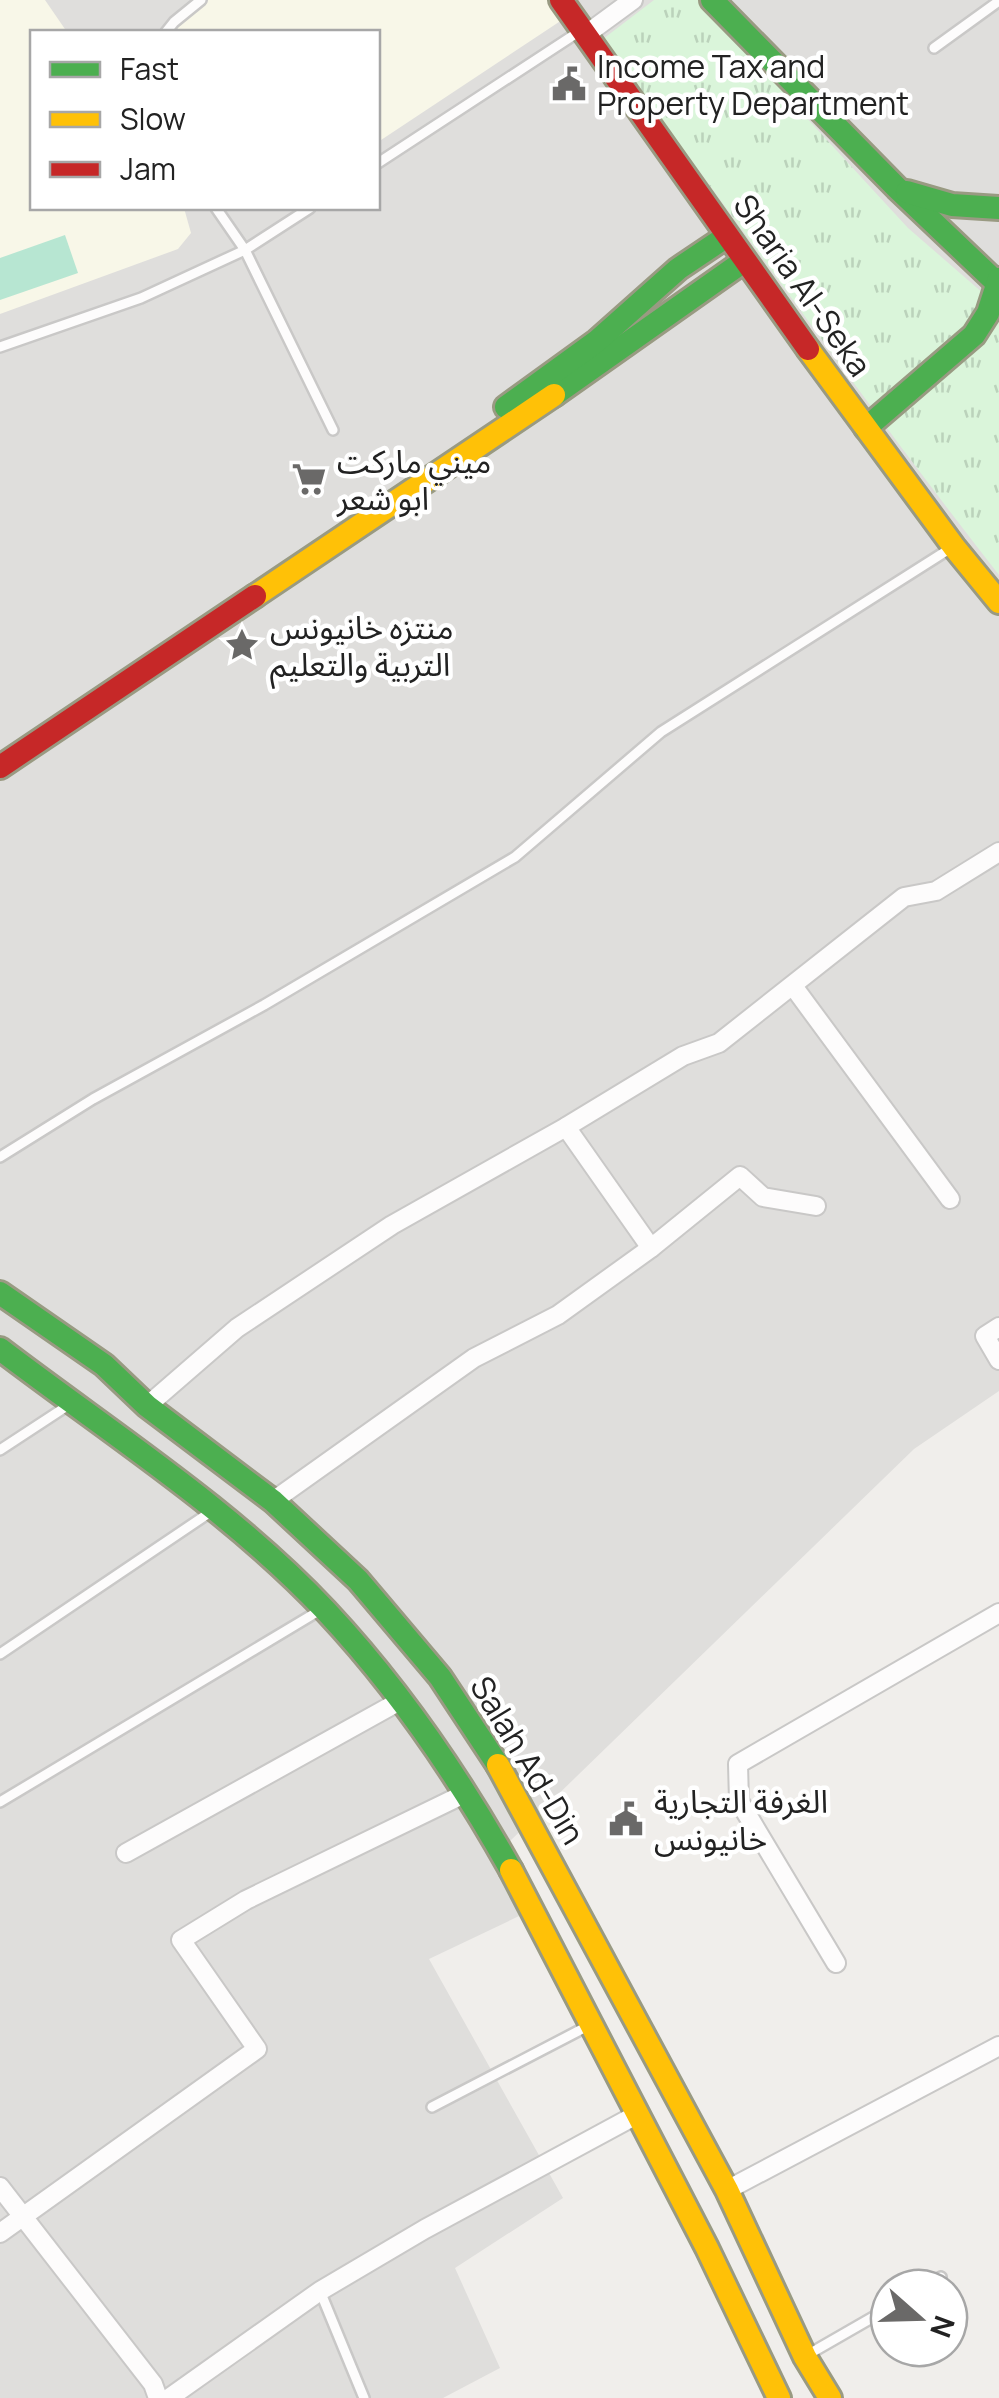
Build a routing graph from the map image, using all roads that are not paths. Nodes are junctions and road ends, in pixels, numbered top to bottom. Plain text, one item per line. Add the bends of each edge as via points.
1 (201, 0) edge
2 (562, 0) edge
3 (634, 0) edge
4 (712, 0) edge
5 (999, 1) edge
6 (168, 30) edge
7 (586, 31) junction
8 (934, 48) dead end
9 (380, 162) edge
10 (897, 188) junction
11 (999, 208) edge
12 (217, 210) edge
13 (307, 210) edge
14 (727, 236) junction
15 (245, 250) junction
16 (744, 260) junction
17 (998, 283) edge
18 (0, 347) edge
19 (866, 428) junction
20 (332, 430) dead end
21 (954, 547) junction
22 (999, 602) edge
23 (0, 748) edge
24 (0, 767) edge
25 (999, 852) edge
26 (793, 986) junction
27 (566, 1127) junction
28 (0, 1157) edge
29 (950, 1199) dead end
30 (816, 1206) dead end
31 (651, 1248) junction
32 (0, 1293) edge
33 (999, 1327) edge
34 (0, 1349) edge
35 (999, 1360) edge
36 (70, 1404) junction
37 (147, 1406) junction
38 (0, 1450) edge
39 (273, 1501) junction
40 (216, 1509) junction
41 (324, 1608) junction
42 (999, 1613) edge
43 (0, 1654) edge
44 (398, 1702) dead end
45 (460, 1796) dead end
46 (0, 1802) edge
47 (126, 1853) dead end
48 (836, 1963) dead end
49 (592, 2024) junction
50 (999, 2046) edge
51 (432, 2107) dead end
52 (638, 2114) junction
53 (0, 2187) edge
54 (728, 2190) junction
55 (24, 2214) junction
56 (0, 2234) edge
57 (320, 2291) junction
58 (869, 2320) edge
59 (805, 2357) junction
60 (829, 2397) edge
61 (158, 2398) edge
62 (170, 2398) edge
63 (364, 2398) edge
64 (779, 2398) edge
65 (788, 2398) edge

1 - 6 lane
2 - 7 main road, Sharia Al-Seka
3 - 7 street
4 - 10 main road
5 - 8 lane
7 - 9 lane
7 - 14 main road, Sharia Al-Seka
10 - 11 main road via 946,205
10 - 17 main road
12 - 15 lane
13 - 15 lane
14 - 16 main road, Sharia Al-Seka
14 - 23 main road via 461,441
15 - 18 lane via 141,298
15 - 20 lane
16 - 19 main road, Sharia Al-Seka
16 - 24 main road
17 - 19 main road via 974,335
19 - 21 main road, Sharia Al-Seka
21 - 22 main road, Sharia Al-Seka
21 - 28 lane via 661,732 515,857
25 - 26 street via 936,891 904,896
26 - 27 street via 719,1042 683,1056
26 - 29 street
27 - 31 street
27 - 37 street via 392,1225 237,1328
30 - 31 street via 763,1198 740,1176
31 - 39 street via 558,1315 474,1358
32 - 37 main road, Salah Ad-Din via 104,1365
33 - 35 street via 985,1336
34 - 36 main road
36 - 38 lane
36 - 40 main road
37 - 39 main road, Salah Ad-Din
39 - 54 main road, Salah Ad-Din via 400,1626 486,1743
40 - 41 main road
40 - 43 lane
41 - 46 lane
41 - 49 main road via 437,1746
42 - 48 street via 738,1764 739,1800
44 - 47 street
45 - 55 street via 246,1900 181,1940 258,2049
49 - 51 lane
49 - 52 main road
50 - 54 street
52 - 57 street
52 - 64 main road
53 - 55 street
54 - 59 main road, Salah Ad-Din
55 - 56 street
55 - 61 street
57 - 62 street
57 - 63 lane
58 - 59 lane
59 - 60 main road, Salah Ad-Din
60 - 65 main road via 807,2387

